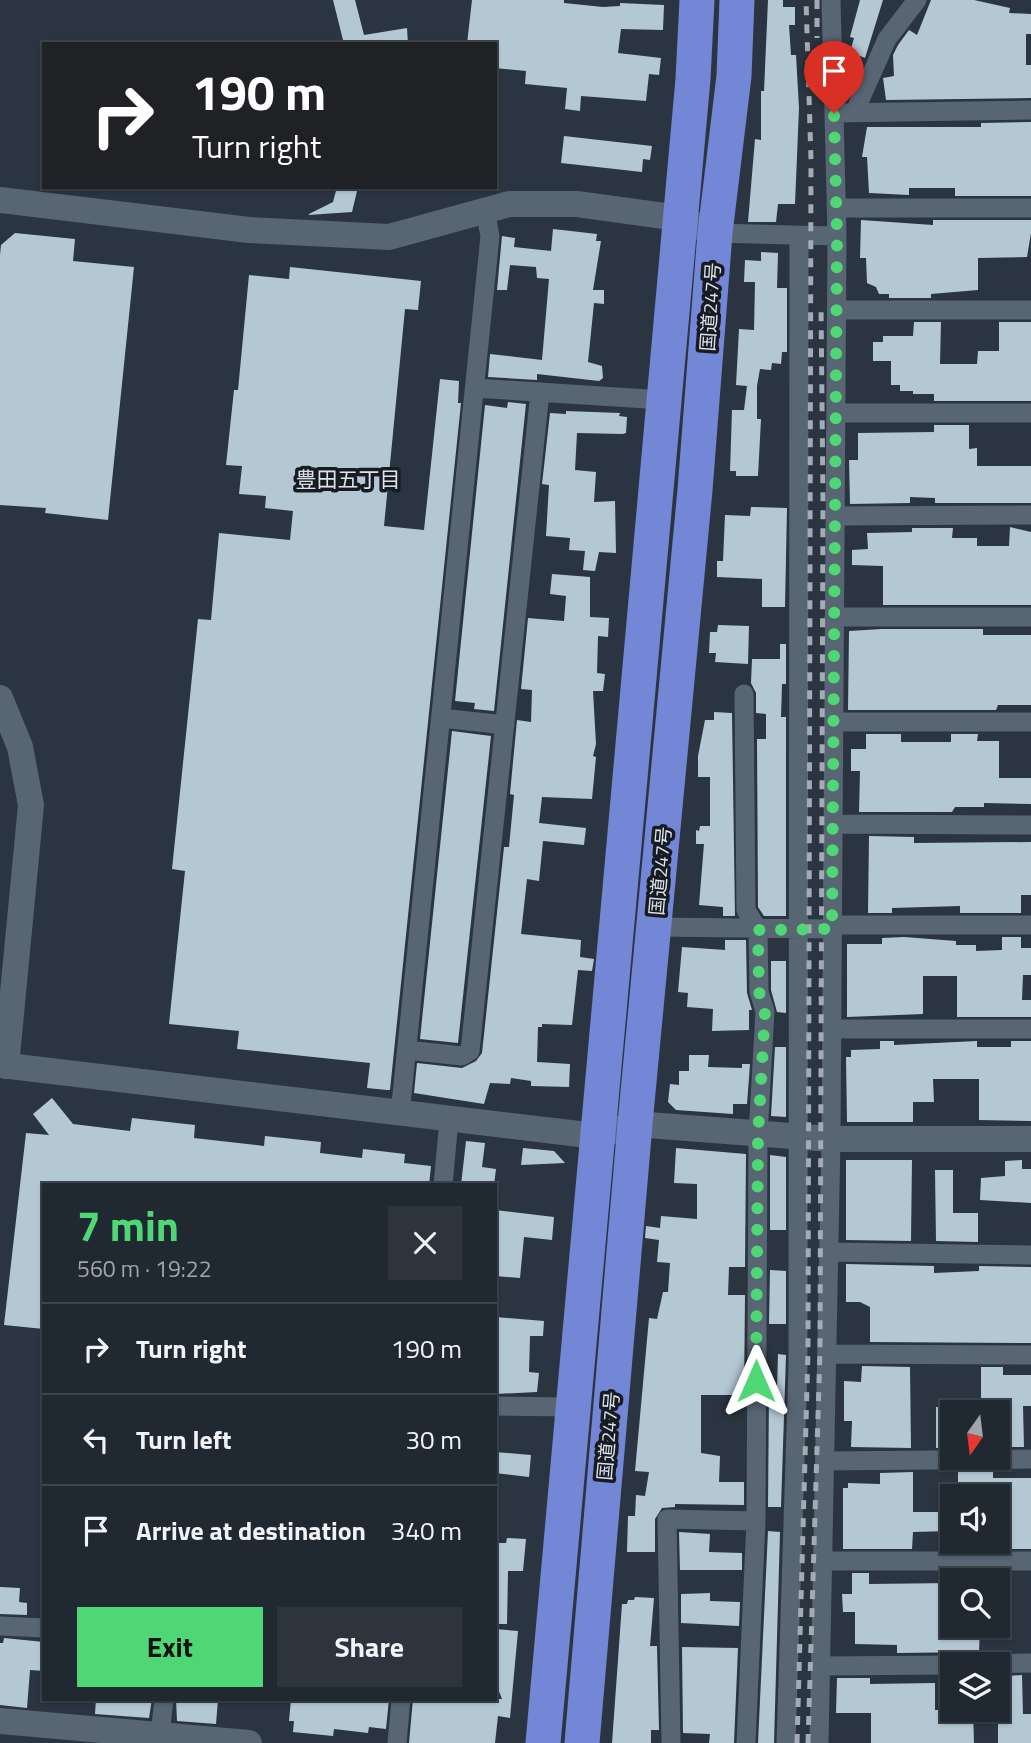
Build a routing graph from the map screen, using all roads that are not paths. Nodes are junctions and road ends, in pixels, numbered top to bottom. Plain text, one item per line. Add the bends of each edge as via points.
1 (697, 0) edge
2 (737, 0) edge
3 (831, 0) edge
4 (917, 0) edge
5 (1031, 110) edge
6 (855, 111) junction
7 (834, 113) junction
8 (0, 200) edge
9 (836, 208) junction
10 (1031, 208) edge
11 (485, 210) junction
12 (679, 218) junction
13 (715, 233) junction
14 (799, 236) junction
15 (837, 236) junction
16 (837, 310) junction
17 (1031, 310) edge
18 (475, 388) junction
19 (540, 392) junction
20 (663, 400) junction
21 (836, 413) junction
22 (1031, 413) edge
23 (1031, 515) edge
24 (835, 516) junction
25 (834, 617) junction
26 (1031, 617) edge
27 (744, 694) dead end
28 (0, 698) edge
29 (441, 718) junction
30 (834, 722) junction
31 (1031, 722) edge
32 (505, 725) junction
33 (833, 824) junction
34 (1031, 825) edge
35 (1031, 925) edge
36 (654, 927) junction
37 (832, 927) junction
38 (758, 930) junction
39 (797, 931) junction
40 (832, 1029) junction
41 (1031, 1029) edge
42 (407, 1049) junction
43 (3, 1065) edge
44 (400, 1114) junction
45 (449, 1119) junction
46 (635, 1124) junction
47 (758, 1135) junction
48 (596, 1136) junction
49 (797, 1138) junction
50 (831, 1139) junction
51 (1031, 1139) edge
52 (443, 1183) edge
53 (829, 1252) junction
54 (1031, 1255) edge
55 (827, 1354) junction
56 (1031, 1356) edge
57 (497, 1406) edge
58 (571, 1407) junction
59 (1031, 1459) edge
60 (825, 1461) junction
61 (756, 1521) junction
62 (823, 1561) junction
63 (1031, 1561) edge
64 (0, 1626) edge
65 (42, 1628) edge
66 (1010, 1663) edge
67 (1031, 1663) edge
68 (940, 1665) edge
69 (821, 1666) junction
70 (164, 1701) edge
71 (401, 1701) edge
72 (0, 1721) edge
73 (159, 1739) edge
74 (249, 1743) edge
75 (397, 1743) edge
76 (543, 1743) edge
77 (582, 1743) edge
78 (671, 1743) edge
79 (746, 1743) edge
80 (786, 1743) edge
81 (819, 1743) edge

1 - 12 highway, 国道247号
2 - 13 highway, 国道247号 via 734,76
3 - 7 street
4 - 6 street via 887,39
5 - 6 street
6 - 7 street
7 - 9 street
8 - 11 street via 324,236 389,237
9 - 10 street
9 - 15 street
11 - 12 street via 509,204 577,204
11 - 18 street via 490,236
12 - 13 street
12 - 20 highway, 国道247号
13 - 14 street
13 - 36 highway, 国道247号
14 - 15 street
14 - 39 street
15 - 16 street
16 - 17 street
16 - 21 street
18 - 19 street
18 - 29 street
19 - 20 street
19 - 32 street
20 - 48 highway, 国道247号
21 - 22 street
21 - 24 street
23 - 24 street
24 - 25 street
25 - 26 street
25 - 30 street
27 - 38 street via 746,910
28 - 43 street via 20,747 32,805
29 - 32 street
29 - 42 street
30 - 31 street
30 - 33 street
32 - 42 street via 470,1051 462,1056
33 - 34 street
33 - 37 street
35 - 37 street
36 - 38 street
36 - 46 highway, 国道247号
37 - 39 street
37 - 40 street
38 - 39 street
38 - 47 street via 759,992 765,1011
39 - 49 street
40 - 41 street
40 - 50 street
42 - 44 street
43 - 44 street
44 - 45 street
45 - 48 street
45 - 52 street
46 - 47 street
46 - 48 street
46 - 77 highway, 国道247号
47 - 49 street
47 - 61 street
48 - 58 highway, 国道247号
49 - 50 street
49 - 80 street via 798,1381
50 - 51 street
50 - 53 street
53 - 54 street
53 - 55 street
55 - 56 street
55 - 60 street
57 - 58 street
58 - 76 highway, 国道247号
59 - 60 street
60 - 62 street
61 - 78 street via 667,1519
61 - 79 street
62 - 63 street
62 - 69 street
64 - 65 street
66 - 67 street
68 - 69 street
69 - 81 street
70 - 73 street
71 - 75 street
72 - 73 street
73 - 74 street

